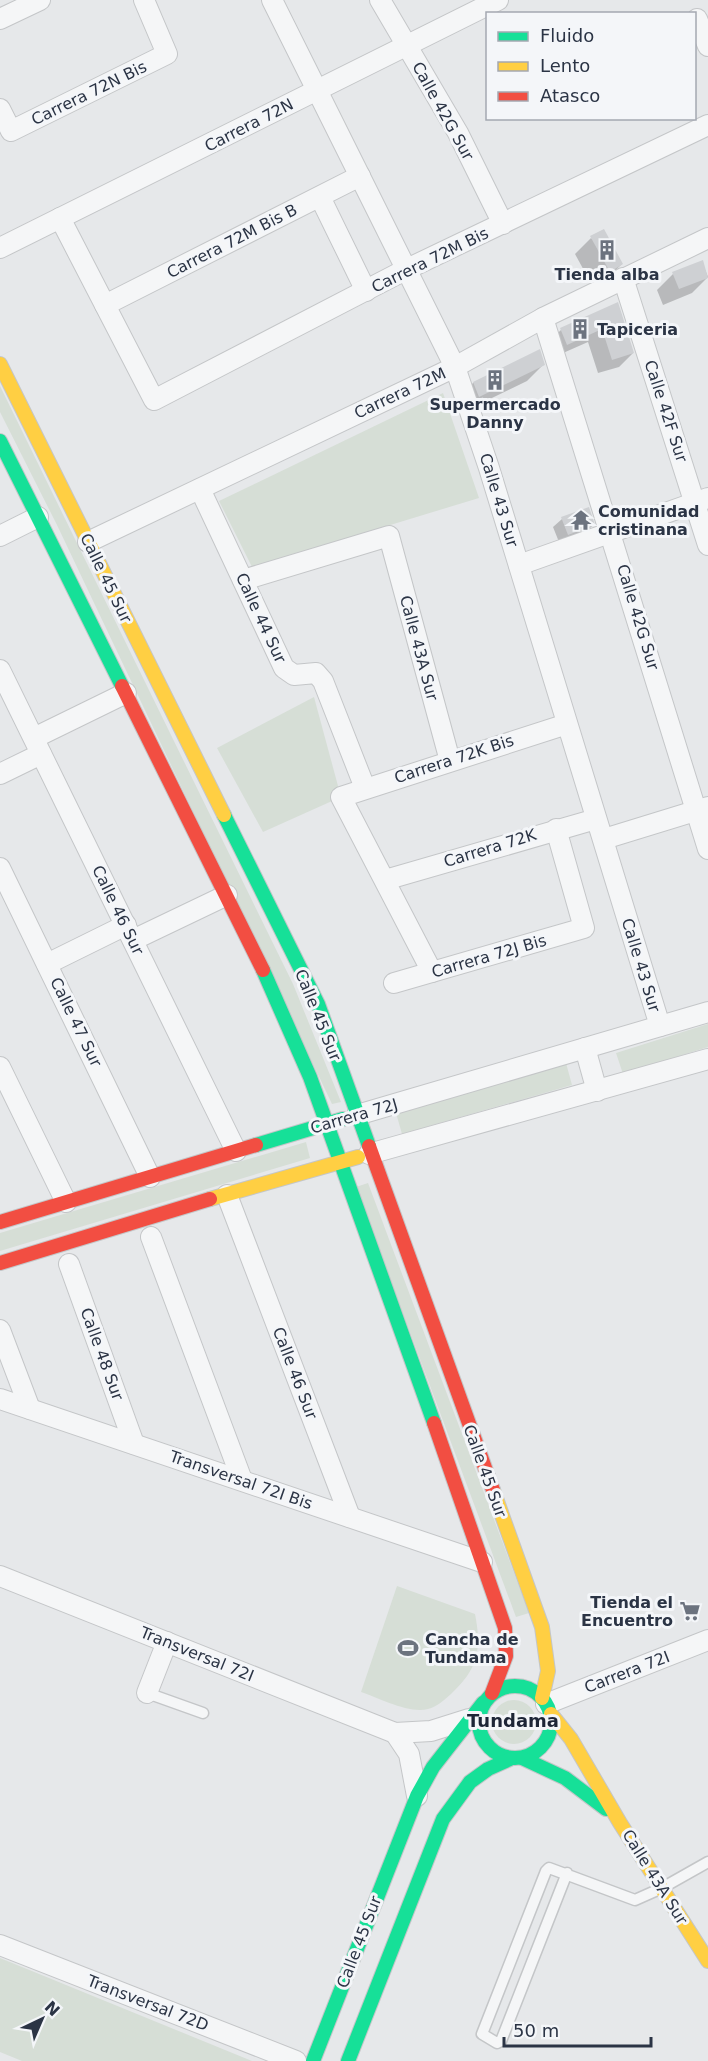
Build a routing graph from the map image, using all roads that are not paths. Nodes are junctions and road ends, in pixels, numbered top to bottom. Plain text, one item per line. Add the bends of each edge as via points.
1 (40, 0) edge
2 (144, 0) edge
3 (272, 0) edge
4 (380, 0) edge
5 (498, 0) edge
6 (0, 19) edge
7 (697, 19) dead end
8 (406, 46) junction
9 (708, 46) edge
10 (317, 90) junction
11 (0, 109) edge
12 (708, 125) edge
13 (360, 176) junction
14 (320, 197) junction
15 (60, 218) junction
16 (503, 225) junction
17 (708, 238) edge
18 (0, 248) edge
19 (405, 270) junction
20 (622, 278) junction
21 (366, 291) junction
22 (105, 305) junction
23 (543, 318) junction
24 (0, 364) edge
25 (455, 367) junction
26 (0, 441) edge
27 (200, 489) junction
28 (702, 500) edge
29 (38, 517) junction
30 (612, 532) junction
31 (0, 536) edge
32 (88, 542) junction
33 (708, 545) edge
34 (519, 565) junction
35 (243, 580) junction
36 (0, 670) edge
37 (126, 693) junction
38 (567, 724) junction
39 (37, 746) junction
40 (450, 760) junction
41 (0, 774) edge
42 (365, 788) junction
43 (702, 808) edge
44 (596, 819) junction
45 (556, 829) junction
46 (604, 839) junction
47 (708, 849) edge
48 (0, 868) edge
49 (386, 880) junction
50 (226, 895) junction
51 (130, 933) junction
52 (47, 963) junction
53 (432, 972) junction
54 (394, 983) dead end
55 (708, 1011) edge
56 (660, 1026) junction
57 (585, 1048) junction
58 (708, 1059) edge
59 (0, 1067) edge
60 (597, 1091) junction
61 (357, 1115) junction
62 (325, 1124) junction
63 (236, 1151) junction
64 (369, 1154) junction
65 (339, 1162) junction
66 (150, 1177) junction
67 (227, 1194) junction
68 (66, 1202) junction
69 (0, 1222) edge
70 (151, 1237) dead end
71 (0, 1263) edge
72 (69, 1264) dead end
73 (0, 1330) edge
74 (0, 1399) edge
75 (30, 1409) junction
76 (134, 1444) junction
77 (242, 1480) junction
78 (350, 1517) junction
79 (482, 1562) junction
80 (0, 1576) edge
81 (708, 1640) edge
82 (167, 1642) junction
83 (147, 1693) joint
84 (487, 1698) junction
85 (546, 1705) junction
86 (203, 1713) dead end
87 (471, 1719) junction
88 (395, 1733) junction
89 (516, 1759) junction
90 (417, 1796) junction
91 (620, 1823) junction
92 (708, 1862) edge
93 (567, 1873) junction
94 (662, 1888) junction
95 (0, 1945) edge
96 (708, 1961) edge
97 (296, 2061) edge
98 (313, 2061) edge
99 (348, 2061) edge

1 - 6 street
2 - 11 street, Carrera 72N Bis via 167,54 11,131
3 - 10 street, Calle 43 Sur
4 - 8 street, Calle 42G Sur
5 - 8 street, Carrera 72N
7 - 9 street
8 - 10 street, Carrera 72N
8 - 16 street, Calle 42G Sur via 458,133
10 - 13 street, Calle 43 Sur
10 - 15 street, Carrera 72N
12 - 16 street, Carrera 72M Bis
13 - 14 street, Carrera 72M Bis B
13 - 19 street, Calle 43 Sur
14 - 21 street
14 - 22 street, Carrera 72M Bis B
15 - 18 street, Carrera 72N
15 - 22 street
16 - 19 street, Carrera 72M Bis
17 - 20 street, Carrera 72M
19 - 21 street, Carrera 72M Bis
19 - 25 street, Calle 43 Sur
20 - 23 street, Carrera 72M
20 - 28 street, Calle 42F Sur
21 - 22 street, Carrera 72M Bis via 154,400
23 - 25 street, Carrera 72M
23 - 30 street, Calle 42G Sur
24 - 32 street, Calle 45 Sur
25 - 27 street, Carrera 72M
25 - 34 street, Calle 43 Sur
26 - 29 street, Calle 45 Sur
27 - 32 street, Carrera 72M
27 - 35 street, Calle 44 Sur
28 - 30 street
28 - 33 street, Calle 42F Sur
29 - 31 street
29 - 37 street, Calle 45 Sur
30 - 34 street
30 - 43 street, Calle 42G Sur
32 - 61 street, Calle 45 Sur via 318,1004
34 - 38 street, Calle 43 Sur
35 - 40 street, Calle 43A Sur via 389,536
35 - 42 street, Calle 44 Sur via 284,668 294,675 316,673 323,681
36 - 39 street, Calle 46 Sur
37 - 39 street
37 - 50 street, Calle 45 Sur
38 - 40 street, Carrera 72K Bis
38 - 44 street, Calle 43 Sur
39 - 41 street
39 - 51 street, Calle 46 Sur
40 - 42 street, Carrera 72K Bis
42 - 49 street, Carrera 72K Bis via 341,797
43 - 46 street
43 - 47 street, Calle 42G Sur
44 - 45 street, Carrera 72K
44 - 46 street, Calle 43 Sur
45 - 49 street, Carrera 72K
45 - 53 street, Carrera 72J Bis via 584,928
46 - 56 street, Calle 43 Sur
48 - 52 street, Calle 47 Sur
49 - 53 street
50 - 51 street
50 - 62 street, Calle 45 Sur via 291,1031
51 - 52 street
51 - 63 street, Calle 46 Sur
52 - 66 street, Calle 47 Sur
53 - 54 street, Carrera 72J Bis
55 - 56 street, Carrera 72J
56 - 57 street, Carrera 72J
57 - 60 street
57 - 61 street, Carrera 72J
58 - 60 street
59 - 68 street
60 - 64 street
61 - 62 street, Carrera 72J
61 - 64 street, Calle 45 Sur
62 - 63 street, Carrera 72J
62 - 65 street, Calle 45 Sur
63 - 66 street, Carrera 72J
64 - 65 street
64 - 85 street, Calle 45 Sur via 542,1627 548,1671
65 - 67 street
65 - 79 street, Calle 45 Sur
66 - 68 street, Carrera 72J
67 - 71 street
67 - 78 street, Calle 46 Sur
68 - 69 street, Carrera 72J
70 - 77 street
72 - 76 street, Calle 48 Sur
73 - 75 street
74 - 75 street, Transversal 72I Bis
75 - 76 street, Transversal 72I Bis
76 - 77 street, Transversal 72I Bis
77 - 78 street, Transversal 72I Bis
78 - 79 street, Transversal 72I Bis
79 - 84 street, Calle 45 Sur via 508,1641 505,1666
80 - 82 street, Transversal 72I
81 - 85 street, Carrera 72I
82 - 83 street
82 - 88 street, Transversal 72I
83 - 86 lane
84 - 85 street via 501,1688 523,1686
84 - 87 street, Calle 45 Sur
84 - 89 street via 479,1714 481,1738 498,1755
85 - 89 street via 548,1737 542,1747
85 - 91 street, Calle 43A Sur via 576,1746
87 - 88 street, Transversal 72I via 431,1731
87 - 90 street, Calle 45 Sur via 433,1767
88 - 90 street via 409,1754
89 - 91 street, Calle 43A Sur via 565,1778
89 - 99 street, Calle 45 Sur via 489,1767 471,1780 442,1819
90 - 98 street, Calle 45 Sur
91 - 94 street, Calle 43A Sur
92 - 94 lane
93 - 93 lane via 501,2041 484,2038 482,2034 546,1871 549,1868
93 - 94 lane via 635,1900
94 - 96 street, Calle 43A Sur
95 - 97 street, Transversal 72D

